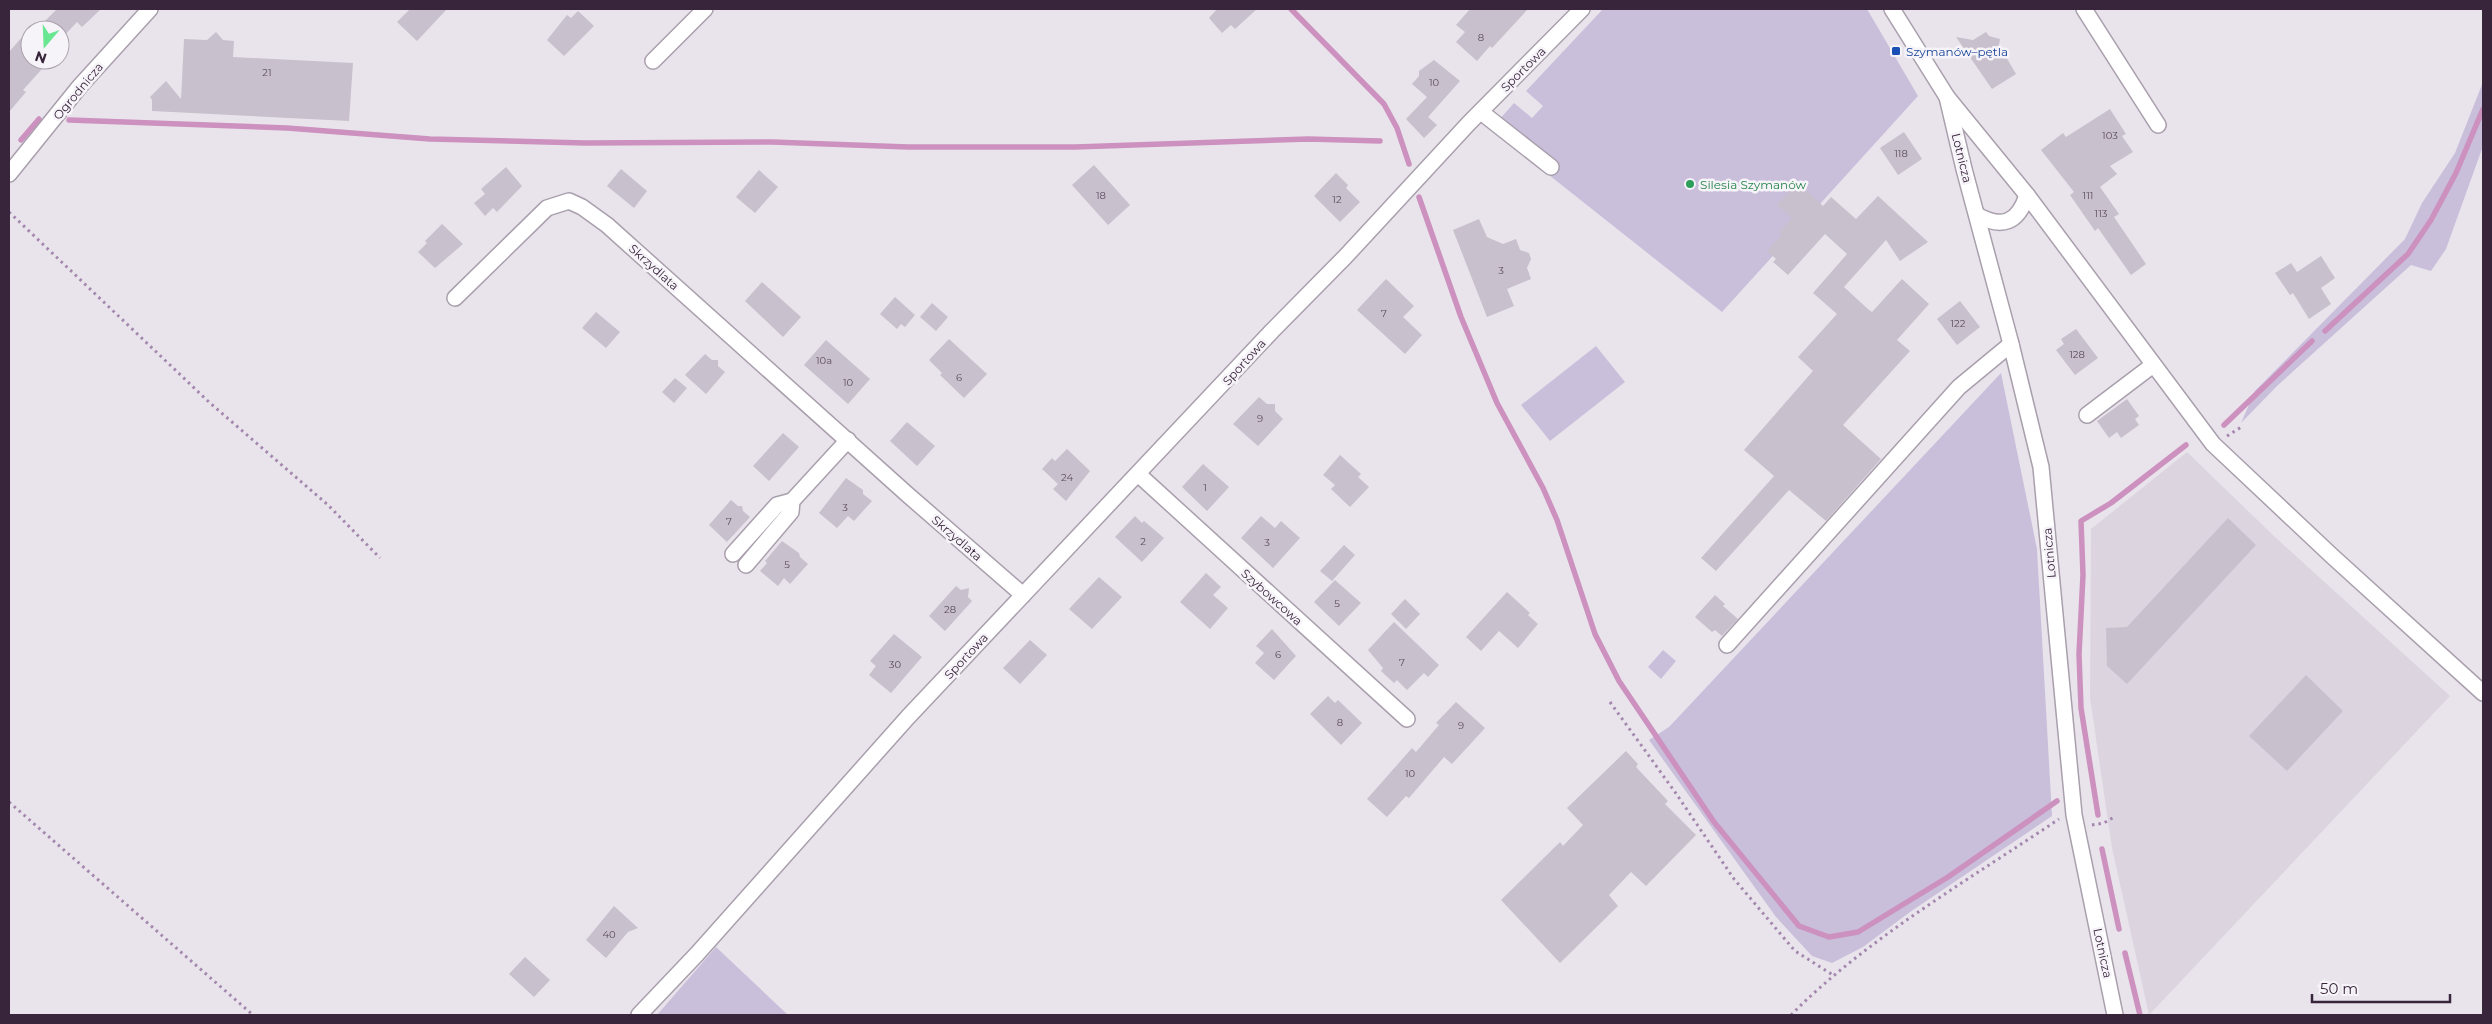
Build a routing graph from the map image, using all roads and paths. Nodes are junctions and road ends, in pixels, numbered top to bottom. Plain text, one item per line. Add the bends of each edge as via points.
1 (150, 9) edge
2 (705, 9) edge
3 (1582, 9) edge
4 (1892, 9) edge
5 (2084, 9) edge
6 (653, 61) dead end
7 (1947, 97) junction
8 (1481, 112) junction
9 (2158, 126) dead end
10 (1551, 167) dead end
11 (9, 174) edge
12 (2027, 195) junction
13 (9, 212) edge
14 (1977, 215) junction
15 (455, 298) dead end
16 (2011, 344) junction
17 (2154, 365) junction
18 (2087, 415) dead end
19 (848, 440) junction
20 (1138, 474) junction
21 (792, 501) junction
22 (733, 554) dead end
23 (380, 558) dead end
24 (746, 565) dead end
25 (1023, 595) junction
26 (1727, 645) dead end
27 (2483, 693) edge
28 (1610, 702) dead end
29 (1406, 719) dead end
30 (9, 802) edge
31 (2114, 817) dead end
32 (2075, 821) junction
33 (1833, 975) junction
34 (253, 1015) edge
35 (639, 1015) edge
36 (1791, 1015) edge
37 (2116, 1015) edge

1 - 11 street, Ogrodnicza via 80,86
2 - 6 street
3 - 8 street, Sportowa
4 - 7 street, Lotnicza
5 - 9 street
7 - 12 street, Lotnicza
7 - 14 street, Lotnicza
8 - 10 street
8 - 20 street, Sportowa
12 - 14 street via 2018,214 2010,220 1989,222
12 - 17 street, Lotnicza
13 - 23 path via 210,402 328,504
14 - 16 street, Lotnicza
15 - 19 street, Skrzydlata via 547,208 569,201 607,225
16 - 26 street via 1959,387
16 - 32 street, Lotnicza via 2041,467
17 - 18 street
17 - 27 street, Lotnicza via 2213,444
19 - 21 street
19 - 25 street, Skrzydlata
20 - 25 street, Sportowa
20 - 29 street, Szybowcowa
21 - 22 street via 777,505
21 - 24 street via 791,512
25 - 35 street, Sportowa via 908,717
28 - 33 path via 1734,879 1795,951
30 - 34 path
31 - 32 path via 2104,823
32 - 33 path via 2060,818
32 - 37 street, Lotnicza
33 - 36 path

